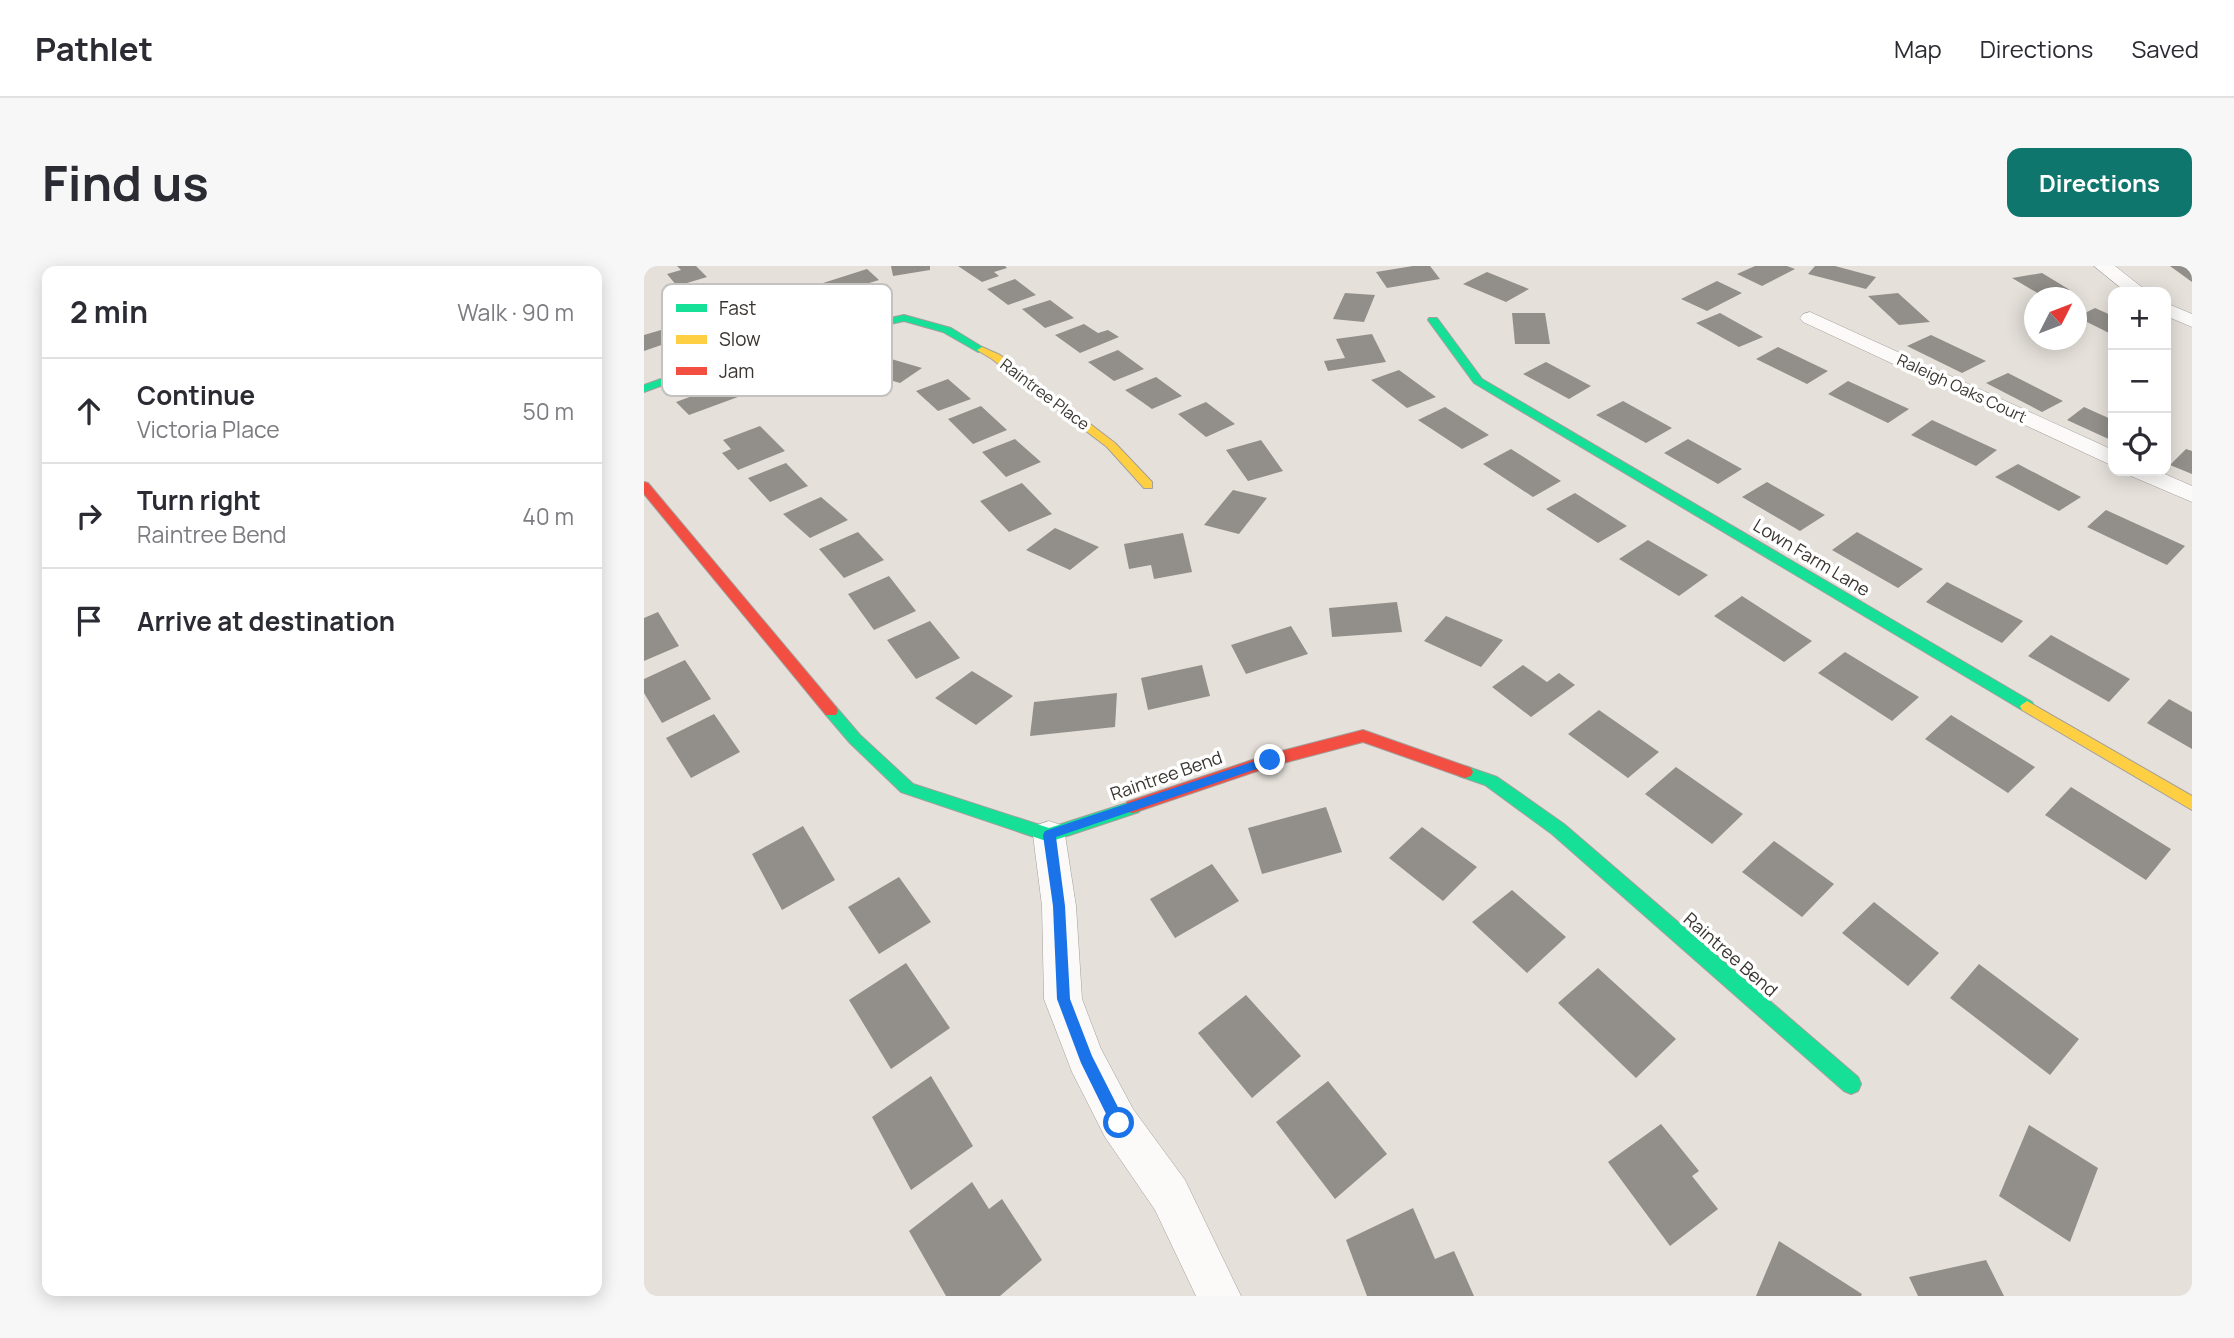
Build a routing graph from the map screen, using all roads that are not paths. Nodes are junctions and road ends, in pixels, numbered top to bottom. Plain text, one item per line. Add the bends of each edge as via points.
1 (2103, 266) edge
2 (2131, 287) edge
3 (2171, 311) edge
4 (1810, 318) dead end
5 (1433, 320) dead end
6 (892, 321) edge
7 (2192, 321) edge
8 (662, 382) edge
9 (644, 389) edge
10 (2108, 457) edge
11 (2150, 476) edge
12 (1148, 485) dead end
13 (644, 486) edge
14 (2192, 495) edge
15 (2192, 804) edge
16 (1049, 835) junction
17 (1851, 1084) dead end
18 (1219, 1296) edge

1 - 2 street
3 - 7 street
4 - 10 street, Raleigh Oaks Court
5 - 15 street, Lown Farm Lane via 1478,382
6 - 12 street, Raintree Place via 904,318 947,330 996,357 1111,445
8 - 9 street, Raintree Place
11 - 14 street
13 - 16 street via 855,739 907,788
16 - 17 street, Raintree Bend via 1270,760 1363,736 1491,781 1558,829
16 - 18 street via 1059,906 1063,999 1086,1059 1119,1123 1170,1195

